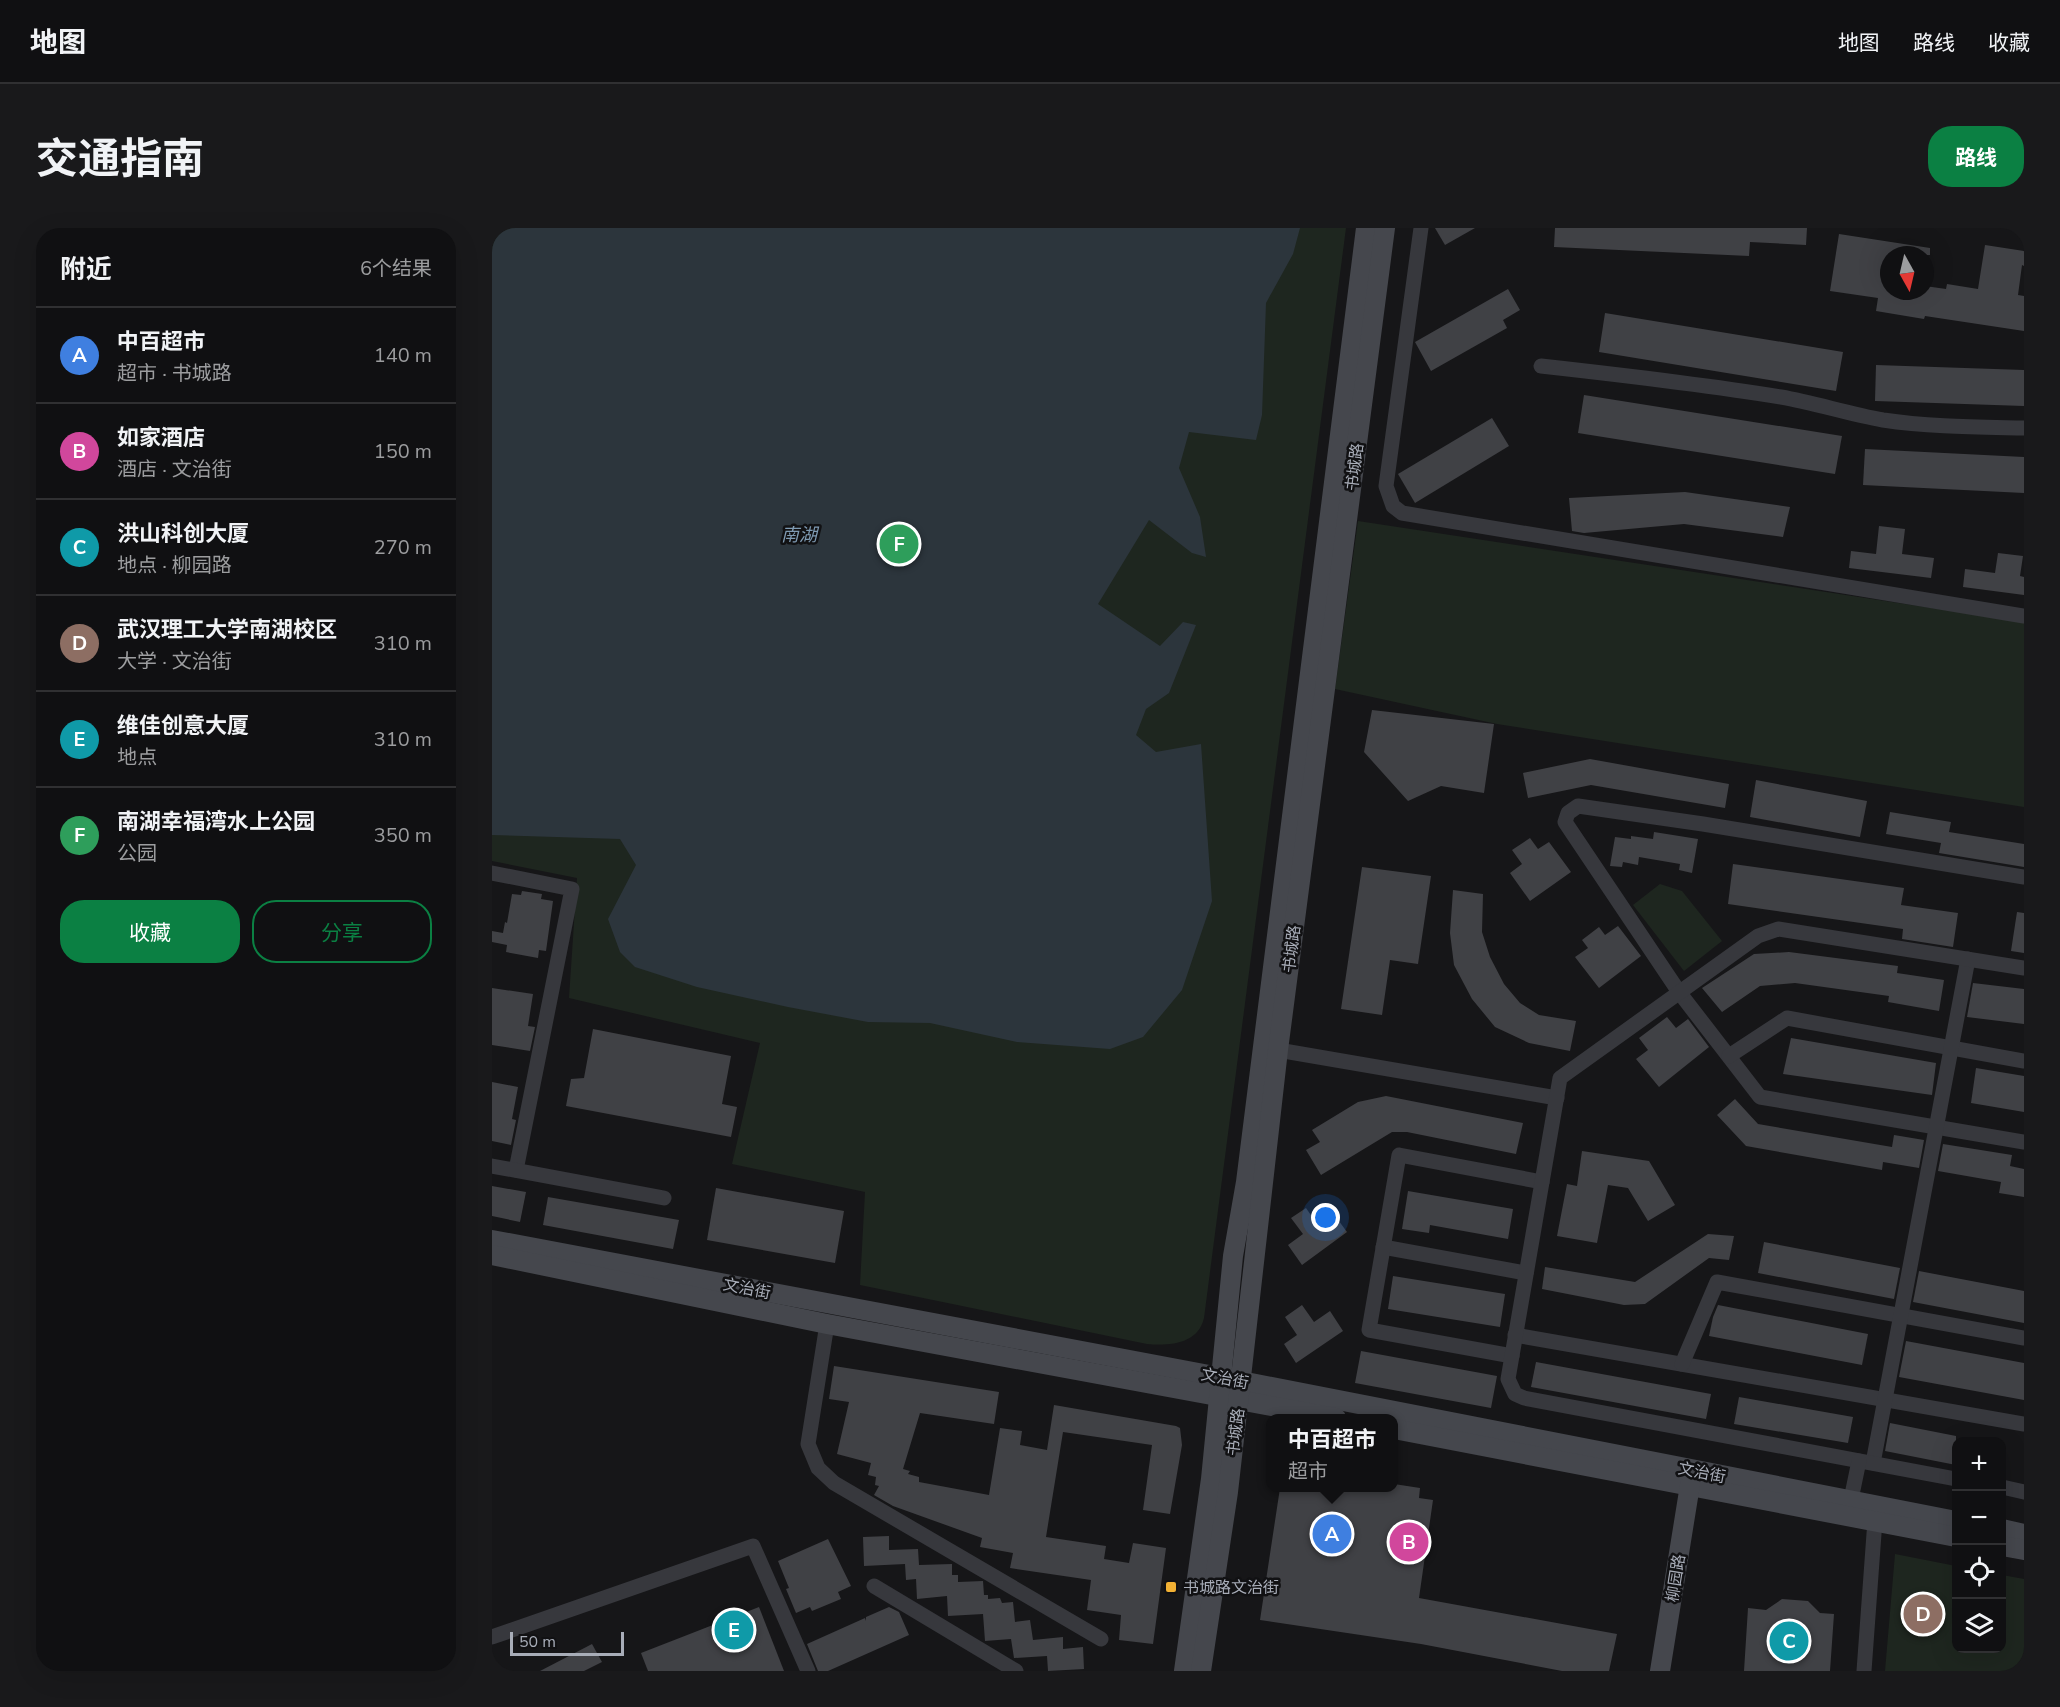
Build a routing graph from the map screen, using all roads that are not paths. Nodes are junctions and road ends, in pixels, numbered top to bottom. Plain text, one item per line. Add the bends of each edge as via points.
1 (1366, 228) edge
2 (1385, 228) edge
3 (1421, 228) edge
4 (1541, 366) dead end
5 (2024, 428) edge
6 (2024, 616) edge
7 (492, 873) edge
8 (2024, 877) edge
9 (1968, 960) junction
10 (2024, 968) edge
11 (1679, 992) junction
12 (1952, 1048) junction
13 (1278, 1050) junction
14 (1729, 1056) junction
15 (2024, 1061) edge
16 (1557, 1098) junction
17 (1937, 1127) junction
18 (2024, 1142) edge
19 (492, 1166) edge
20 (516, 1170) junction
21 (1542, 1182) junction
22 (664, 1198) dead end
23 (492, 1240) edge
24 (1383, 1247) junction
25 (492, 1255) edge
26 (1526, 1273) junction
27 (1901, 1316) junction
28 (827, 1324) junction
29 (1515, 1335) junction
30 (2024, 1338) edge
31 (1512, 1356) junction
32 (1682, 1364) junction
33 (1220, 1387) junction
34 (1240, 1390) junction
35 (1885, 1399) junction
36 (1319, 1414) edge
37 (1364, 1414) edge
38 (1398, 1421) edge
39 (2024, 1424) edge
40 (1398, 1430) edge
41 (1866, 1462) junction
42 (1952, 1478) edge
43 (1690, 1485) junction
44 (2006, 1488) edge
45 (2024, 1492) edge
46 (1849, 1508) junction
47 (1875, 1520) junction
48 (1952, 1521) edge
49 (2006, 1530) edge
50 (2024, 1534) edge
51 (1952, 1535) edge
52 (2006, 1546) edge
53 (2024, 1550) edge
54 (874, 1586) dead end
55 (492, 1637) edge
56 (1101, 1639) dead end
57 (808, 1671) edge
58 (1016, 1671) edge
59 (1184, 1671) edge
60 (1201, 1671) edge
61 (1660, 1671) edge
62 (1864, 1671) edge

1 - 33 main road, 书城路 via 1246,1182 1233,1256
2 - 13 main road, 书城路
3 - 6 street via 1386,486 1393,506 1402,513
4 - 5 street via 1695,383 1886,420
7 - 20 street via 572,889
8 - 11 street via 1578,806 1568,813 1565,822
9 - 10 street
9 - 11 street via 1778,929 1758,936
9 - 12 street
11 - 14 street
11 - 16 street via 1560,1078
12 - 14 street via 1787,1018
12 - 15 street
12 - 17 street
13 - 16 street
13 - 34 main road, 书城路
14 - 17 street via 1760,1097
16 - 21 street
17 - 18 street
17 - 27 street
19 - 20 street
20 - 22 street
21 - 24 street via 1399,1155
21 - 26 street
23 - 33 main road, 文治街
24 - 26 street
24 - 31 street via 1369,1330
25 - 28 main road, 文治街
26 - 29 street
27 - 30 street
27 - 32 street via 1718,1282
27 - 35 street
28 - 33 main road, 文治街
28 - 56 street via 808,1444 818,1468 834,1483
29 - 31 street
29 - 32 street
31 - 41 street via 1508,1379 1515,1394 1524,1398
32 - 35 street
33 - 34 main road, 文治街
33 - 59 main road, 书城路
34 - 36 main road, 文治街
34 - 37 main road, 文治街
34 - 60 main road, 书城路
35 - 39 street
35 - 41 street
38 - 46 main road, 文治街
40 - 43 main road, 文治街
41 - 42 street
41 - 46 street
43 - 46 main road, 文治街
43 - 61 main road, 柳园路
44 - 45 street
46 - 47 main road, 文治街
46 - 48 main road, 文治街
47 - 51 main road, 文治街
47 - 62 street
49 - 50 main road
52 - 53 main road
54 - 58 street
55 - 57 street via 753,1546

